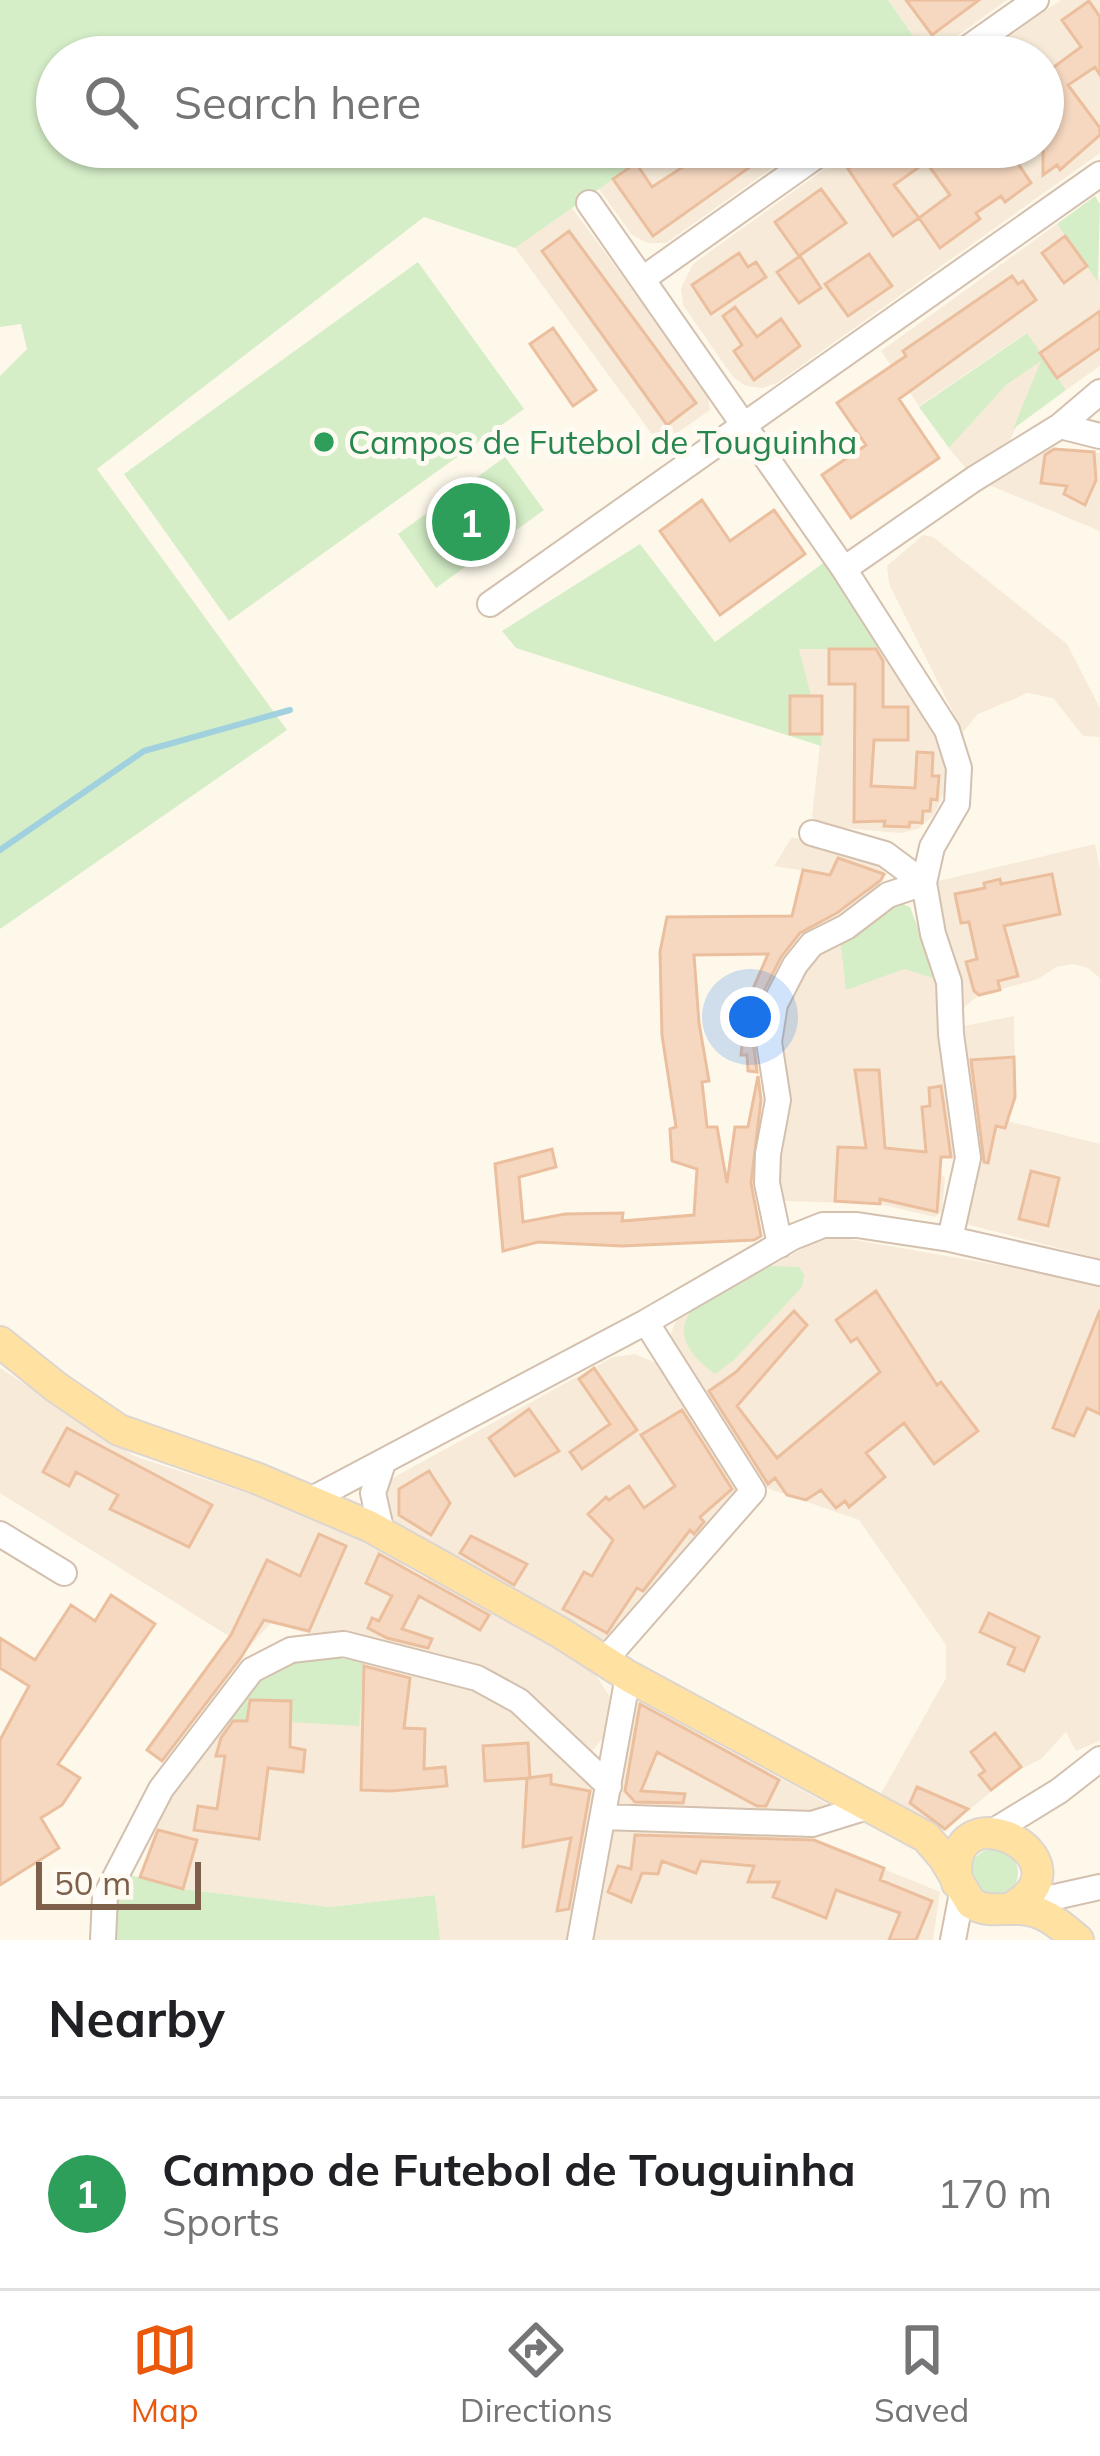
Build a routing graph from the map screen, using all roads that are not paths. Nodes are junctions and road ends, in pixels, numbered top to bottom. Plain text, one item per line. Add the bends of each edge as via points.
1 (1036, 0) edge
2 (985, 36) edge
3 (799, 168) edge
4 (1100, 174) edge
5 (589, 203) dead end
6 (644, 278) junction
7 (1100, 392) edge
8 (741, 426) junction
9 (1060, 426) junction
10 (1100, 436) edge
11 (844, 569) junction
12 (490, 604) dead end
13 (812, 833) dead end
14 (924, 884) junction
15 (950, 1239) junction
16 (780, 1245) junction
17 (1100, 1273) edge
18 (646, 1322) junction
19 (0, 1342) edge
20 (382, 1462) junction
21 (310, 1501) junction
22 (382, 1533) junction
23 (0, 1534) edge
24 (64, 1573) dead end
25 (616, 1669) junction
26 (1100, 1759) edge
27 (609, 1786) junction
28 (1059, 1791) junction
29 (867, 1807) junction
30 (603, 1817) junction
31 (987, 1833) junction
32 (926, 1837) junction
33 (1038, 1878) junction
34 (1100, 1887) edge
35 (960, 1888) junction
36 (1003, 1911) junction
37 (103, 1940) edge
38 (580, 1940) edge
39 (953, 1940) edge
40 (964, 1940) edge
41 (1078, 1940) edge

1 - 2 street
3 - 6 street
4 - 8 street
5 - 6 street
6 - 8 street
7 - 9 street
8 - 11 street
8 - 12 street
9 - 10 street
9 - 11 street
11 - 14 street via 947,730 958,768 957,804 932,847
13 - 14 street via 884,854
14 - 15 street via 949,982 968,1158
14 - 16 street via 888,895 812,944 775,1004 769,1042 778,1100 767,1154
15 - 16 street via 823,1225
15 - 17 street
16 - 18 street
18 - 20 street
18 - 25 street via 753,1491
19 - 21 main road via 119,1430
20 - 21 street
20 - 22 street via 373,1493
21 - 22 main road
22 - 25 main road
23 - 24 street
25 - 27 street
25 - 29 main road
26 - 28 street
27 - 30 street
27 - 37 street via 519,1701 477,1678 344,1644 291,1650 252,1670 161,1789 105,1897
28 - 31 street
28 - 33 street via 1040,1815
29 - 30 street via 812,1824
29 - 32 main road
30 - 38 street
31 - 32 main road
31 - 33 main road via 1016,1837
31 - 35 main road via 957,1859
32 - 35 main road
33 - 34 street
33 - 36 main road via 1022,1903
33 - 41 main road
35 - 36 main road via 970,1903
35 - 39 street
36 - 40 street
36 - 41 main road via 1050,1917

